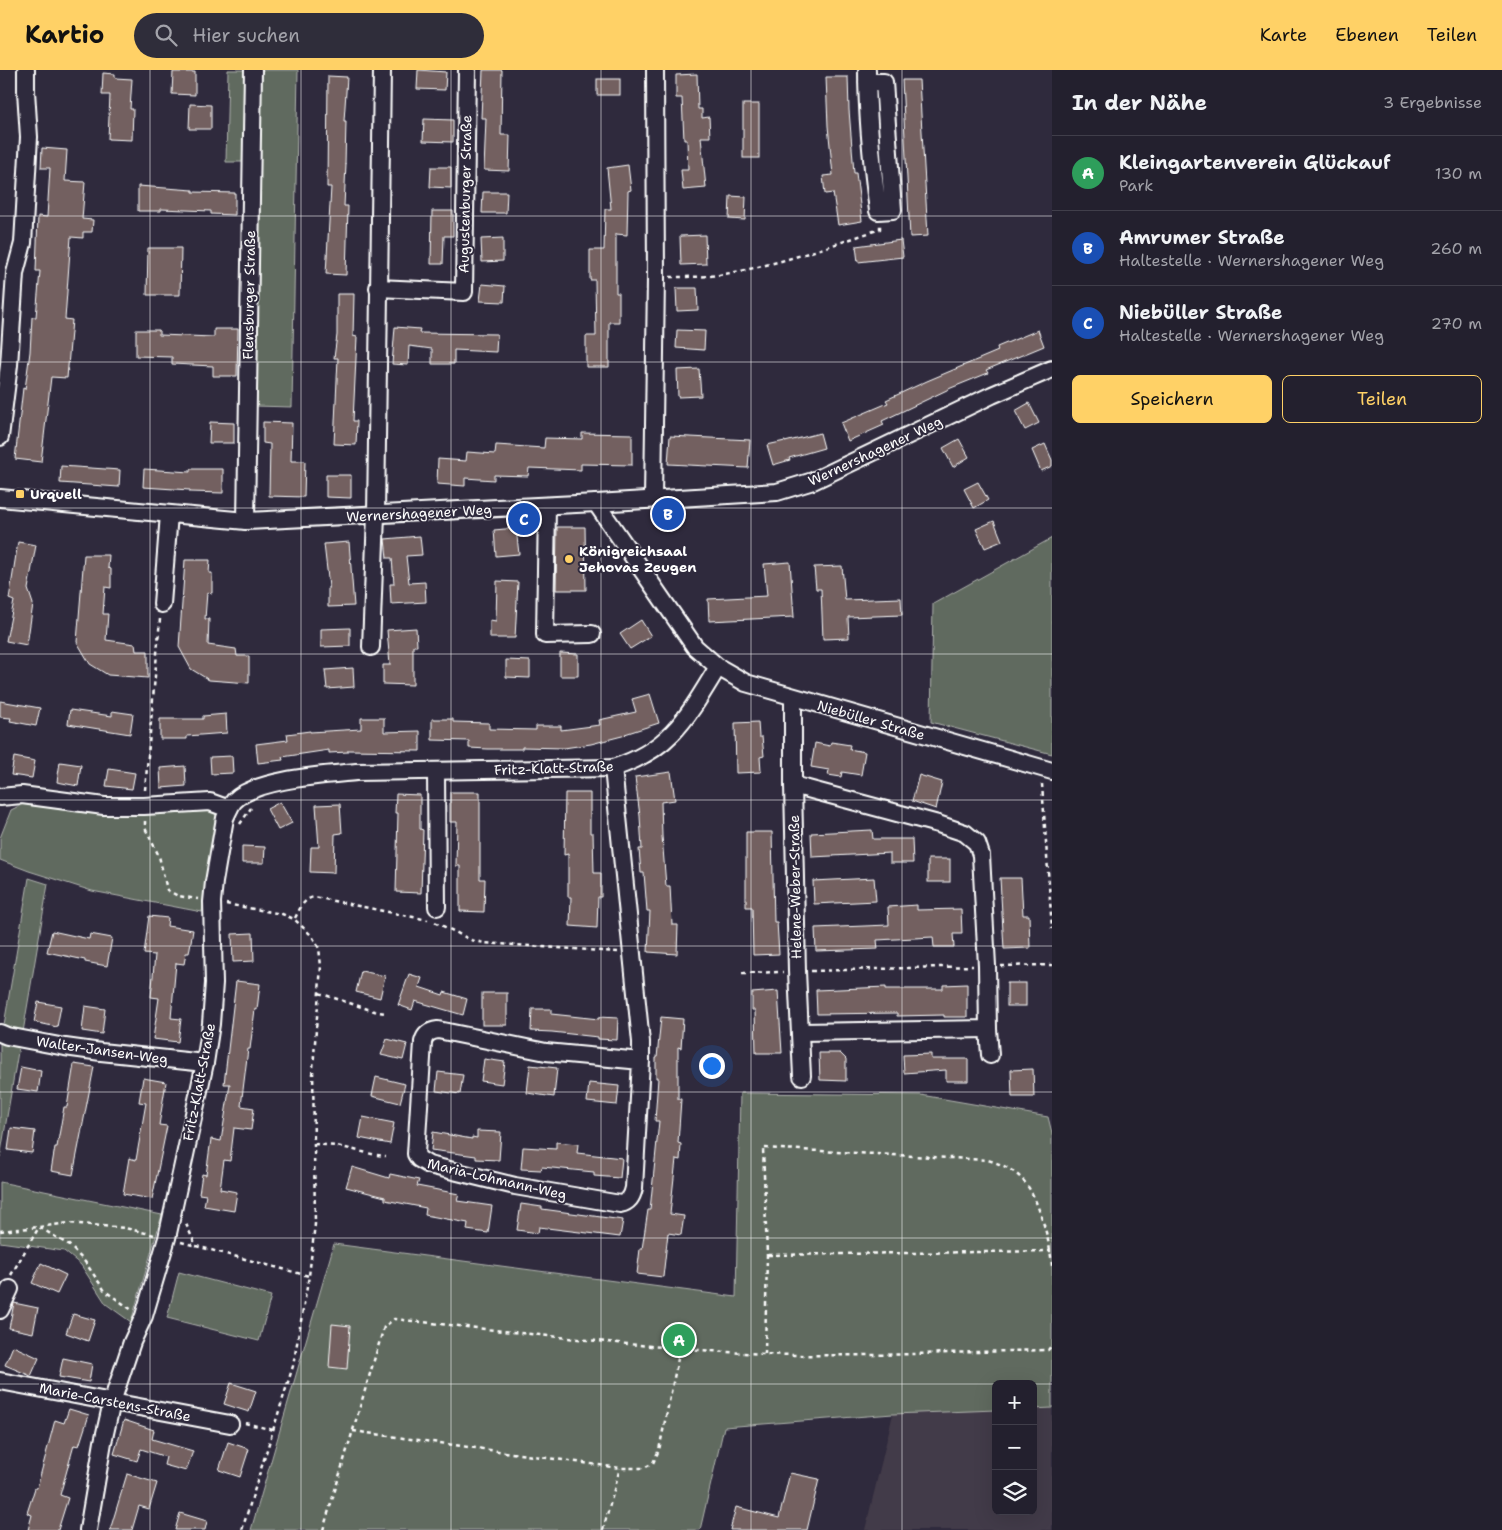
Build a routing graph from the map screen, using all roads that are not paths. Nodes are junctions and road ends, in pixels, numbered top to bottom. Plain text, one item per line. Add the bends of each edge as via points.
1 (26, 70) edge
2 (253, 70) edge
3 (382, 70) edge
4 (467, 70) edge
5 (655, 70) edge
6 (867, 76) edge
7 (878, 211) road end
8 (378, 288) junction
9 (1052, 369) edge
10 (0, 437) edge
11 (0, 498) edge
12 (653, 499) junction
13 (596, 504) junction
14 (547, 506) junction
15 (170, 514) junction
16 (376, 515) junction
17 (246, 521) junction
18 (162, 604) road end
19 (592, 634) dead end
20 (371, 647) dead end
21 (718, 668) junction
22 (793, 698) junction
23 (613, 768) junction
24 (1046, 770) edge
25 (436, 772) junction
26 (793, 784) junction
27 (0, 797) edge
28 (229, 809) junction
29 (437, 907) dead end
30 (988, 1029) junction
31 (801, 1032) junction
32 (0, 1033) edge
33 (990, 1055) dead end
34 (641, 1062) junction
35 (205, 1063) junction
36 (802, 1076) dead end
37 (10, 1289) road end
38 (0, 1310) edge
39 (0, 1381) edge
40 (112, 1402) junction
41 (230, 1424) road end
42 (88, 1530) edge

1 - 10 street via 29,137 22,243 15,273
2 - 17 street, Flensburger Straße
3 - 8 street
4 - 8 street, Augustenburger Straße via 464,292
5 - 12 street
6 - 7 street via 884,82 893,210
8 - 16 street
9 - 12 street, Wernershagener Weg via 814,480 777,492
11 - 15 street, Wernershagener Weg
12 - 13 street, Wernershagener Weg
13 - 14 street, Wernershagener Weg
13 - 21 street, Niebüller Straße via 695,647
14 - 16 street, Wernershagener Weg
14 - 19 street via 545,635
15 - 17 street, Wernershagener Weg
15 - 18 street
16 - 17 street, Wernershagener Weg
16 - 20 street
21 - 22 street, Niebüller Straße via 746,683
21 - 23 street, Fritz-Klatt-Straße via 678,729 643,757
22 - 24 street, Niebüller Straße
22 - 26 street, Helene-Weber-Straße
23 - 25 street, Fritz-Klatt-Straße
23 - 34 street, Maria-Lohmann-Weg
25 - 28 street, Fritz-Klatt-Straße via 356,772 301,778 254,789 234,801
25 - 29 street
26 - 30 street via 938,824 965,833 977,843 981,855
26 - 31 street, Helene-Weber-Straße
27 - 28 street via 22,795 96,805 210,802
28 - 35 street, Fritz-Klatt-Straße via 214,882 221,901
30 - 31 street
30 - 33 street
31 - 36 street, Helene-Weber-Straße
32 - 35 street, Walter-Jansen-Weg via 65,1047
34 - 34 street, Maria-Lohmann-Weg via 634,1188 626,1202 515,1186 429,1165 416,1154 423,1042 433,1031 546,1052
35 - 40 street, Fritz-Klatt-Straße via 167,1238 144,1316
37 - 38 street
39 - 40 street, Marie-Carstens-Straße
40 - 41 street, Marie-Carstens-Straße
40 - 42 street, Fritz-Klatt-Straße

